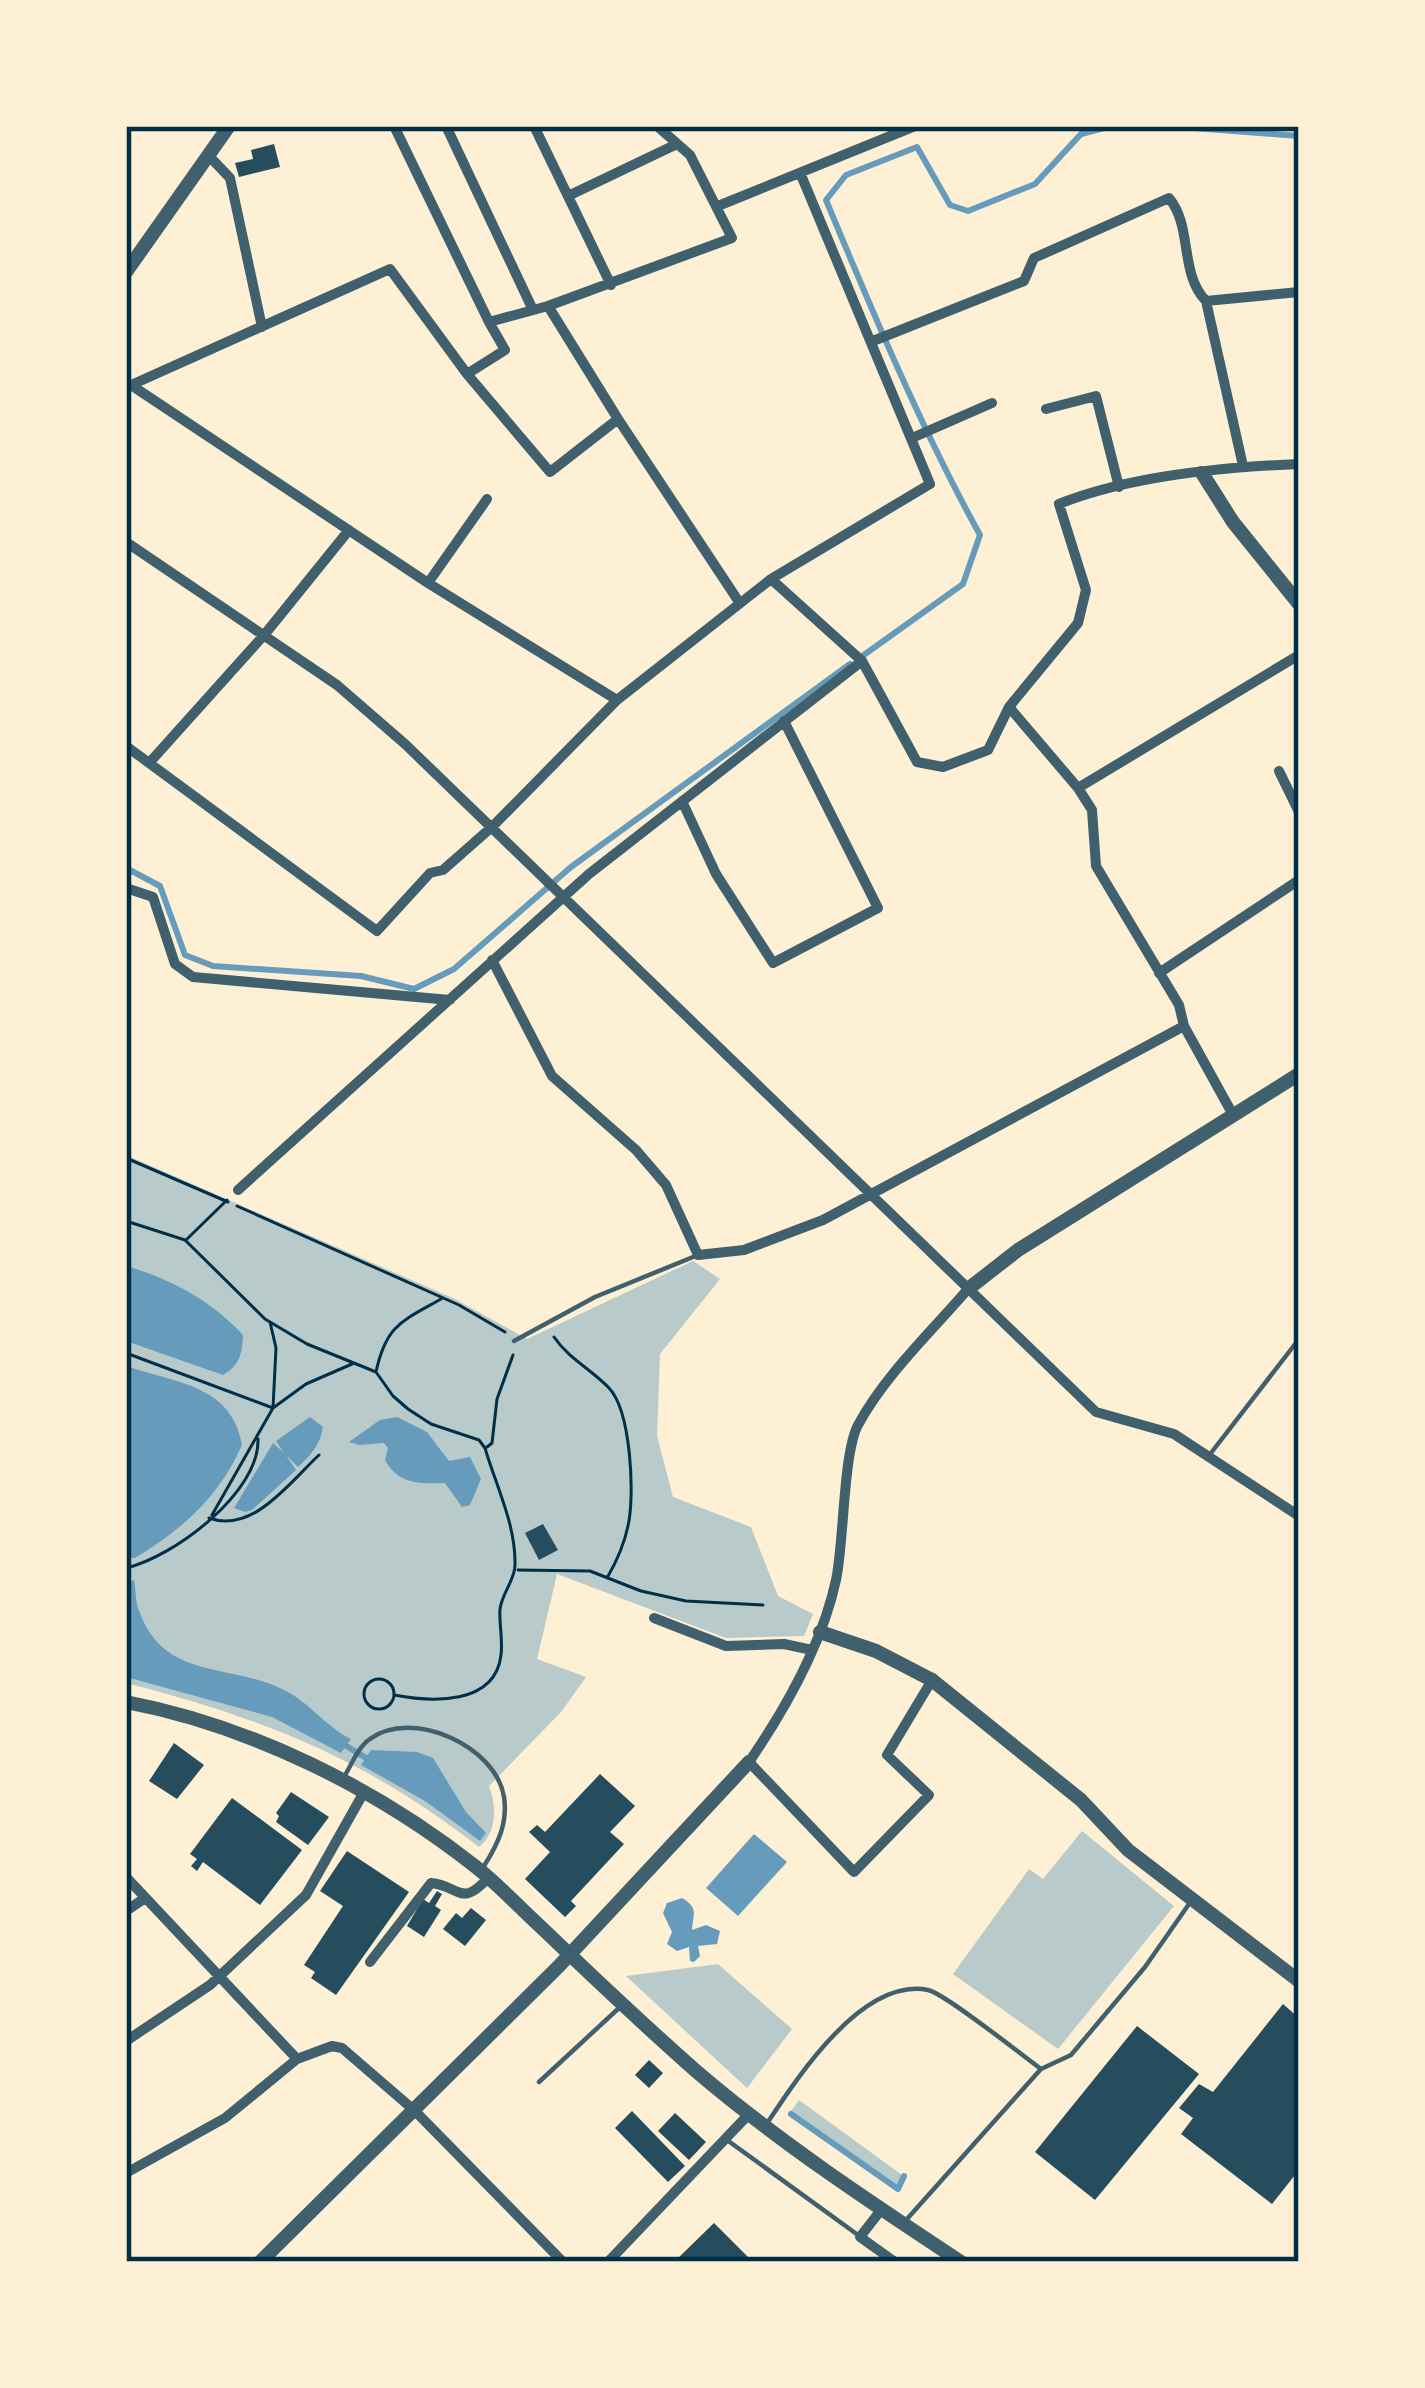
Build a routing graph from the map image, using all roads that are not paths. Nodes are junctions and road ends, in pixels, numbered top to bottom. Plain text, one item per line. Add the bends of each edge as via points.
1 (229, 126) edge
2 (394, 126) edge
3 (446, 126) edge
4 (534, 126) edge
5 (657, 126) edge
6 (915, 126) edge
7 (677, 144) junction
8 (209, 156) junction
9 (801, 175) junction
10 (568, 196) junction
11 (718, 206) junction
12 (126, 272) edge
13 (611, 286) junction
14 (1299, 292) edge
15 (1206, 301) junction
16 (548, 306) junction
17 (532, 310) junction
18 (489, 322) junction
19 (262, 327) junction
20 (873, 341) junction
21 (467, 374) junction
22 (128, 386) edge
23 (992, 403) dead end
24 (1046, 410) dead end
25 (618, 419) junction
26 (911, 438) junction
27 (1299, 464) edge
28 (1243, 466) junction
29 (1202, 473) junction
30 (1118, 487) junction
31 (487, 499) dead end
32 (349, 530) junction
33 (126, 542) edge
34 (771, 579) junction
35 (428, 583) junction
36 (739, 602) junction
37 (1299, 604) edge
38 (265, 634) junction
39 (1299, 655) edge
40 (862, 662) junction
41 (617, 700) junction
42 (1009, 707) junction
43 (784, 721) junction
44 (126, 746) edge
45 (149, 762) junction
46 (1279, 771) dead end
47 (1078, 788) junction
48 (682, 801) junction
49 (1299, 812) edge
50 (494, 826) junction
51 (1299, 880) edge
52 (126, 888) edge
53 (562, 897) junction
54 (492, 960) junction
55 (1160, 973) junction
56 (450, 1000) junction
57 (1184, 1025) junction
58 (1299, 1074) edge
59 (1232, 1114) junction
60 (238, 1190) road end
61 (867, 1194) junction
62 (698, 1255) junction
63 (968, 1289) junction
64 (1299, 1339) edge
65 (514, 1341) road end
66 (1209, 1454) junction
67 (1299, 1516) edge
68 (654, 1618) dead end
69 (820, 1632) junction
70 (812, 1650) junction
71 (932, 1680) junction
72 (126, 1702) edge
73 (748, 1762) junction
74 (343, 1780) junction
75 (364, 1792) junction
76 (484, 1874) junction
77 (126, 1877) edge
78 (145, 1898) junction
79 (1193, 1899) junction
80 (126, 1911) edge
81 (569, 1954) junction
82 (370, 1962) dead end
83 (219, 1976) junction
84 (1299, 1981) edge
85 (623, 2004) junction
86 (126, 2041) edge
87 (297, 2059) junction
88 (1041, 2069) junction
89 (539, 2082) dead end
90 (416, 2111) junction
91 (748, 2114) junction
92 (765, 2127) junction
93 (727, 2140) junction
94 (126, 2173) edge
95 (881, 2210) junction
96 (902, 2223) junction
97 (860, 2236) junction
98 (260, 2262) edge
99 (563, 2262) edge
100 (608, 2262) edge
101 (895, 2262) edge
102 (961, 2262) edge

1 - 8 street
2 - 18 street
3 - 17 street
4 - 10 street
5 - 7 street
6 - 9 street
7 - 10 street
7 - 11 street
8 - 12 street
8 - 19 street via 230,178
9 - 11 street
9 - 20 street
10 - 13 street
11 - 13 street via 732,238
13 - 16 street
14 - 15 street
15 - 20 street via 1193,288 1178,208 1169,198 1034,258 1024,280
15 - 28 street
16 - 17 street
16 - 25 street
17 - 18 street
18 - 21 street via 505,350
19 - 21 street via 391,269
19 - 22 street
20 - 26 street
21 - 25 street via 550,472
22 - 32 street
23 - 26 street
24 - 30 street via 1096,396
25 - 36 street
26 - 34 street via 929,484
27 - 28 street
28 - 29 street
29 - 30 street
29 - 37 street
30 - 42 street via 1059,505 1086,590 1082,607 1078,623
31 - 35 street
32 - 35 street
32 - 38 street
33 - 38 street
34 - 36 street
34 - 40 street
35 - 41 street
36 - 41 street
38 - 45 street
38 - 50 street via 337,685
39 - 47 street
40 - 42 street via 917,762 943,766 988,750
40 - 43 street
41 - 50 street
42 - 47 street
43 - 48 street
43 - 48 street via 878,908 773,963 716,874
44 - 45 street
45 - 50 street via 377,931 430,872
46 - 49 street
47 - 55 street via 1092,810 1096,866
48 - 53 street
50 - 53 street
51 - 55 street
52 - 56 street via 153,897 175,964 193,977
53 - 54 street
53 - 61 street
54 - 56 street
54 - 62 street via 552,1076 666,1185
55 - 57 street
56 - 60 street
57 - 59 street
57 - 61 street
58 - 59 street
59 - 63 street
61 - 62 street via 744,1250
61 - 63 street
62 - 65 lane
63 - 66 street via 1096,1412 1174,1434
63 - 69 street via 856,1429 836,1581
64 - 66 lane
66 - 67 street
68 - 70 street via 726,1646
69 - 70 street
69 - 71 street
70 - 73 street
71 - 73 street via 887,1755 928,1796 854,1872
71 - 79 street
72 - 74 street via 214,1727
73 - 81 street
74 - 75 street
74 - 76 lane via 363,1744 395,1726 459,1742 499,1781 505,1816
75 - 76 street
75 - 83 street via 306,1895
76 - 81 street
76 - 82 street via 471,1893 431,1883
77 - 78 street
78 - 80 street
78 - 83 street
79 - 84 street
79 - 88 lane via 1071,2055
81 - 85 street
81 - 90 street
83 - 86 street
83 - 87 street
85 - 89 lane
85 - 91 street
87 - 90 street via 342,2048
87 - 94 street via 225,2118
88 - 92 lane via 929,1990 897,1992 861,2006
88 - 96 lane
90 - 98 street
90 - 99 street
91 - 92 street
91 - 93 street
92 - 95 street
93 - 97 lane
93 - 100 street
95 - 96 street
95 - 97 street
96 - 102 street
97 - 101 street

